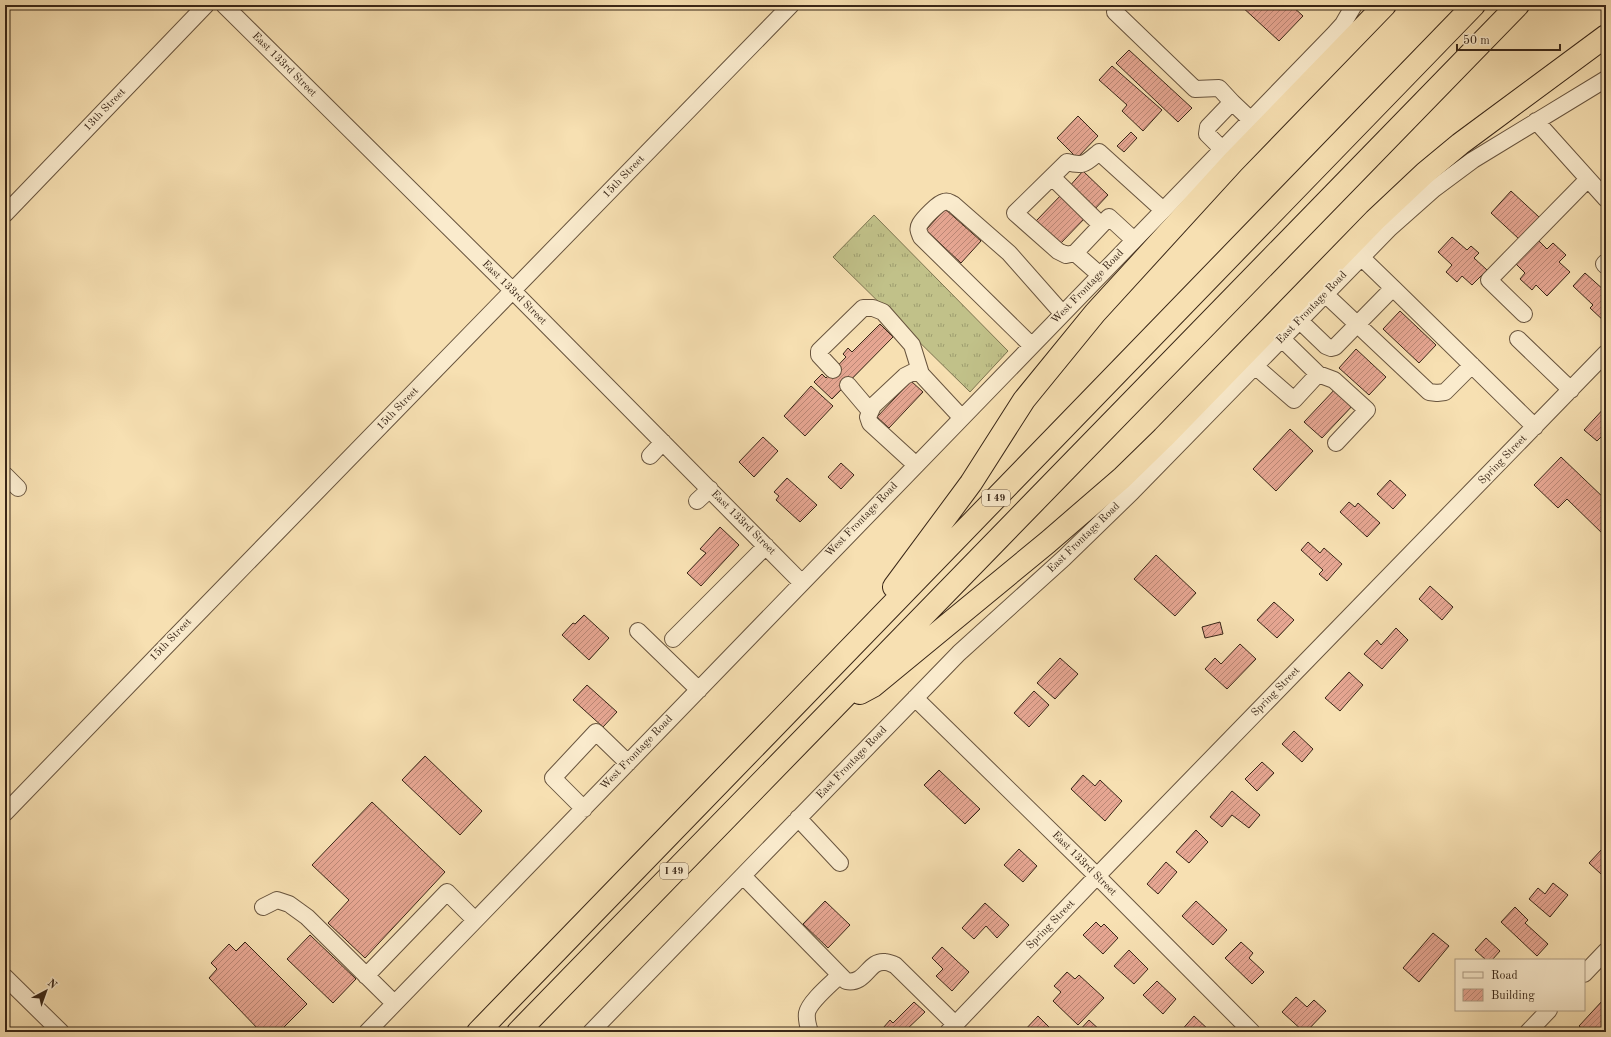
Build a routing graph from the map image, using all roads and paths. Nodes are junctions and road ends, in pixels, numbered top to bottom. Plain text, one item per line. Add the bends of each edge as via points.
1 (206, 5) edge
2 (224, 5) edge
3 (791, 5) edge
4 (1354, 5) edge
5 (1385, 5) edge
6 (1474, 5) edge
7 (1518, 5) edge
8 (1115, 12) dead end
9 (1606, 36) edge
10 (1606, 79) edge
11 (1232, 102) junction
12 (1251, 120) junction
13 (1536, 121) junction
14 (1222, 148) junction
15 (1052, 177) junction
16 (1588, 179) junction
17 (1606, 199) edge
18 (1163, 210) junction
19 (5, 214) edge
20 (1101, 225) junction
21 (1134, 240) junction
22 (1075, 253) junction
23 (1362, 257) junction
24 (1606, 262) edge
25 (1606, 266) edge
26 (1100, 275) junction
27 (1393, 288) junction
28 (513, 291) junction
29 (1325, 294) junction
30 (1062, 313) junction
31 (1524, 314) dead end
32 (1300, 321) junction
33 (1358, 325) junction
34 (1282, 338) junction
35 (1518, 339) dead end
36 (1032, 345) junction
37 (1606, 353) edge
38 (1255, 366) junction
39 (1472, 366) junction
40 (833, 370) dead end
41 (921, 374) junction
42 (1318, 374) junction
43 (848, 386) dead end
44 (1570, 390) junction
45 (870, 411) junction
46 (961, 417) junction
47 (1535, 427) junction
48 (663, 442) junction
49 (1336, 443) dead end
50 (650, 456) dead end
51 (916, 465) junction
52 (5, 475) edge
53 (18, 488) dead end
54 (710, 489) junction
55 (697, 502) dead end
56 (766, 546) junction
57 (802, 583) junction
58 (638, 631) dead end
59 (673, 639) dead end
60 (840, 659) junction
61 (699, 690) junction
62 (916, 698) junction
63 (830, 711) junction
64 (628, 762) junction
65 (584, 808) junction
66 (5, 813) edge
67 (798, 818) junction
68 (840, 863) dead end
69 (743, 876) junction
70 (1097, 876) junction
71 (263, 907) dead end
72 (475, 920) junction
73 (1606, 950) edge
74 (1585, 973) edge
75 (840, 975) junction
76 (366, 976) junction
77 (5, 977) edge
78 (394, 1003) junction
79 (1548, 1011) edge
80 (952, 1028) edge
81 (60, 1032) edge
82 (367, 1032) edge
83 (478, 1032) edge
84 (518, 1032) edge
85 (591, 1032) edge
86 (810, 1032) edge
87 (1252, 1032) edge
88 (1528, 1032) edge

1 - 19 street, 13th Street
2 - 28 street, East 133rd Street
3 - 28 street, 15th Street
4 - 12 street, West Frontage Road via 1339,29
5 - 60 highway via 1233,162 1095,313 1024,400 971,483
6 - 60 highway, I 49
7 - 63 highway, I 49
8 - 11 street via 1195,89 1219,88
9 - 63 highway via 1460,144 1399,196 1163,438 1093,504 873,686
10 - 13 street, East Frontage Road
11 - 12 street
11 - 14 street via 1208,127 1208,134
12 - 14 street, West Frontage Road
13 - 16 street
13 - 23 street, East Frontage Road via 1479,155 1434,188
14 - 18 street, West Frontage Road
15 - 18 street via 1068,162 1086,164 1099,152
15 - 20 street
15 - 22 street via 1015,213 1058,251 1066,256
16 - 17 street
16 - 31 street via 1489,280
18 - 21 street, West Frontage Road
20 - 21 street via 1109,217
20 - 22 street
21 - 26 street, West Frontage Road
22 - 26 street
23 - 27 street
23 - 29 street, East Frontage Road
24 - 25 street
26 - 30 street, West Frontage Road
27 - 33 street
27 - 39 street
28 - 48 street, East 133rd Street
28 - 66 street, 15th Street
29 - 32 street, East Frontage Road
29 - 33 street
30 - 36 street, West Frontage Road
30 - 36 street via 1009,253 953,204 947,201 936,206 919,224 921,236
32 - 33 street via 1331,348
32 - 34 street, East Frontage Road
33 - 39 street via 1429,392 1445,392
34 - 38 street, East Frontage Road
34 - 42 street
35 - 44 street
36 - 46 street, West Frontage Road
37 - 44 street, Spring Street
38 - 42 street via 1294,400
38 - 62 street, East Frontage Road via 1132,492 959,653
39 - 47 street
40 - 41 street via 819,355 819,351 863,308 873,308 883,312 912,345
41 - 45 street via 914,372 904,376
41 - 46 street
42 - 49 street via 1334,380 1367,410
43 - 45 street
44 - 47 street, Spring Street
45 - 51 street via 870,423
46 - 51 street, West Frontage Road
47 - 70 street, Spring Street
48 - 50 street
48 - 54 street, East 133rd Street
51 - 57 street, West Frontage Road
52 - 53 street
54 - 55 street
54 - 56 street, East 133rd Street
56 - 57 street, East 133rd Street
56 - 59 street
57 - 61 street, West Frontage Road
58 - 61 street
60 - 83 highway, I 49
61 - 64 street, West Frontage Road
62 - 67 street, East Frontage Road
62 - 70 street, East 133rd Street
63 - 84 highway, I 49
64 - 65 street, West Frontage Road
64 - 65 street via 596,732 553,778
65 - 72 street, West Frontage Road
67 - 68 street
67 - 69 street, East Frontage Road
69 - 75 street
69 - 85 street, East Frontage Road
70 - 80 street, Spring Street
70 - 87 street, East 133rd Street
71 - 76 street via 277,900 289,904 307,917
72 - 76 street via 447,892
72 - 78 street, West Frontage Road
73 - 74 street
75 - 80 street via 853,983 876,964 884,961 895,964
75 - 86 street via 810,1005 807,1013
76 - 78 street
77 - 81 street
78 - 82 street, West Frontage Road
79 - 88 street

